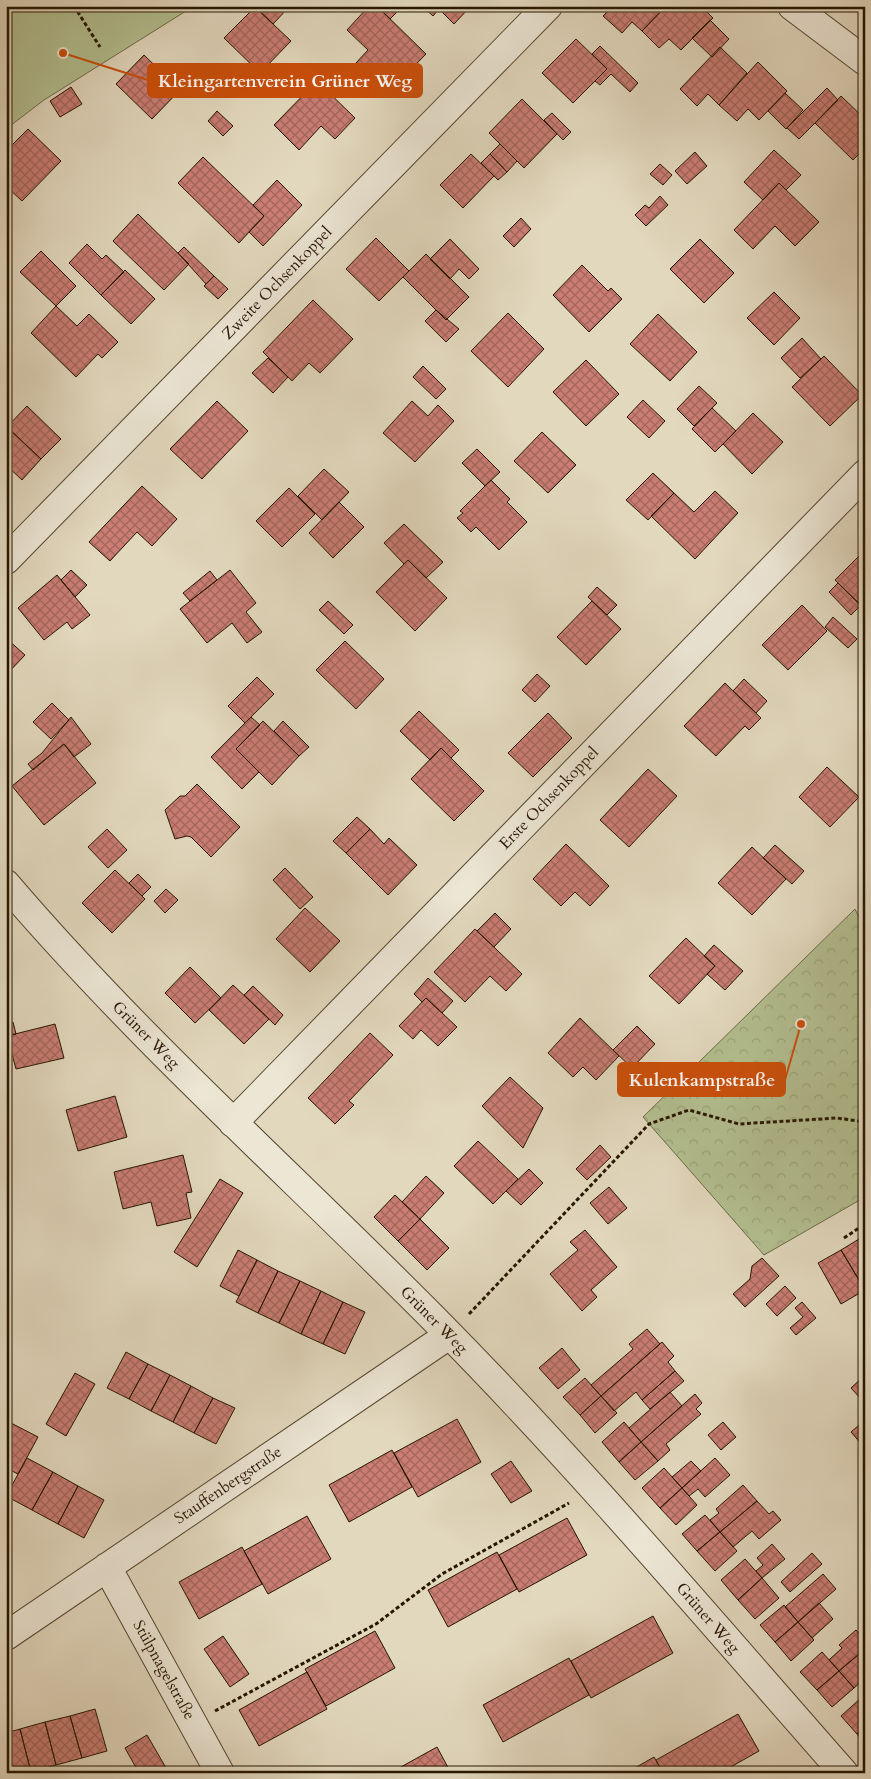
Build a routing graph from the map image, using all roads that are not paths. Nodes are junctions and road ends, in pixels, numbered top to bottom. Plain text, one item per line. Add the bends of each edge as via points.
1 (548, 6) edge
2 (792, 6) edge
3 (865, 61) edge
4 (865, 474) edge
5 (6, 560) edge
6 (6, 884) edge
7 (233, 1123) junction
8 (449, 1335) junction
9 (107, 1567) junction
10 (6, 1636) edge
11 (220, 1773) edge
12 (844, 1773) edge

1 - 5 street, Zweite Ochsenkoppel
2 - 3 street
4 - 7 street, Erste Ochsenkoppel
6 - 7 street, Grüner Weg via 82,971
7 - 8 street, Grüner Weg
8 - 9 street, Stauffenbergstraße
8 - 12 street, Grüner Weg via 594,1489
9 - 10 street, Stauffenbergstraße
9 - 11 street, Stülpnagelstraße

